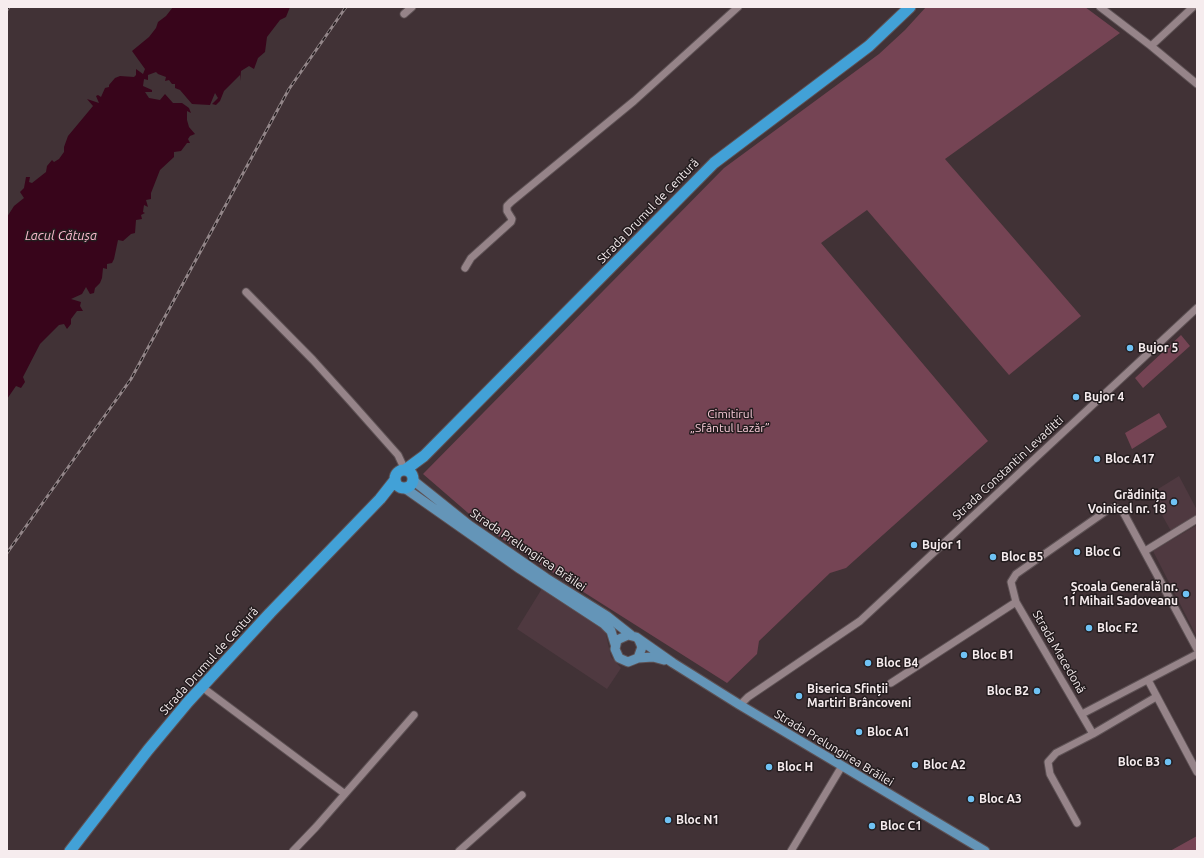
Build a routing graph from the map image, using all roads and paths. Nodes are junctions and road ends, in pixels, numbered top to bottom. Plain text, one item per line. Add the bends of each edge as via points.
1 (412, 7) edge
2 (738, 7) edge
3 (910, 7) edge
4 (1100, 7) edge
5 (1193, 7) edge
6 (404, 14) dead end
7 (1151, 46) junction
8 (1197, 84) edge
9 (465, 268) dead end
10 (246, 292) dead end
11 (1197, 308) edge
12 (424, 456) junction
13 (405, 470) junction
14 (395, 480) junction
15 (409, 484) junction
16 (380, 499) junction
17 (1197, 519) edge
18 (1145, 550) junction
19 (1016, 602) junction
20 (635, 638) junction
21 (615, 644) junction
22 (1197, 649) edge
23 (1197, 654) edge
24 (638, 658) junction
25 (673, 663) junction
26 (1148, 680) junction
27 (891, 683) dead end
28 (202, 687) junction
29 (1156, 697) junction
30 (740, 705) junction
31 (1082, 714) junction
32 (414, 715) dead end
33 (1093, 734) junction
34 (842, 766) junction
35 (1197, 772) edge
36 (345, 794) junction
37 (522, 795) dead end
38 (1077, 823) dead end
39 (70, 851) edge
40 (293, 851) edge
41 (459, 851) edge
42 (791, 851) edge
43 (985, 851) edge

1 - 6 street
2 - 9 street via 634,101 511,202 507,206 507,211 511,222 471,258
3 - 12 highway, Strada Drumul de Centură via 869,46 714,163
4 - 7 street
5 - 7 street
7 - 8 street
10 - 13 street via 351,402 398,455
11 - 30 street, Strada Constantin Levaditti via 860,621
12 - 13 highway
12 - 15 highway
13 - 14 highway via 397,473
13 - 15 highway via 411,472
14 - 15 highway via 397,486
14 - 16 highway
15 - 16 highway
15 - 20 main road, Strada Prelungirea Brăilei via 540,574 607,616
15 - 21 main road, Strada Prelungirea Brăilei via 520,570 604,624 611,631
16 - 28 highway, Strada Drumul de Centură
17 - 18 street
18 - 19 street, Strada Macedonă via 1122,510 1109,509 1016,574 1011,582
18 - 22 street
19 - 27 street
19 - 31 street, Strada Macedonă
20 - 21 main road via 624,636
20 - 24 main road via 642,651
20 - 25 main road, Strada Prelungirea Brăilei
21 - 24 main road via 616,654 623,661 631,662
23 - 26 street
24 - 25 main road, Strada Prelungirea Brăilei via 653,657
25 - 30 main road, Strada Prelungirea Brăilei
26 - 29 street
26 - 31 street
28 - 36 street
28 - 39 highway, Strada Drumul de Centură via 148,750
29 - 33 street
29 - 35 street
30 - 34 main road, Strada Prelungirea Brăilei
31 - 33 street, Strada Macedonă
32 - 36 street
33 - 38 street via 1056,753 1048,762 1050,774
34 - 42 street
34 - 43 main road, Strada Prelungirea Brăilei
36 - 40 street
37 - 41 street

